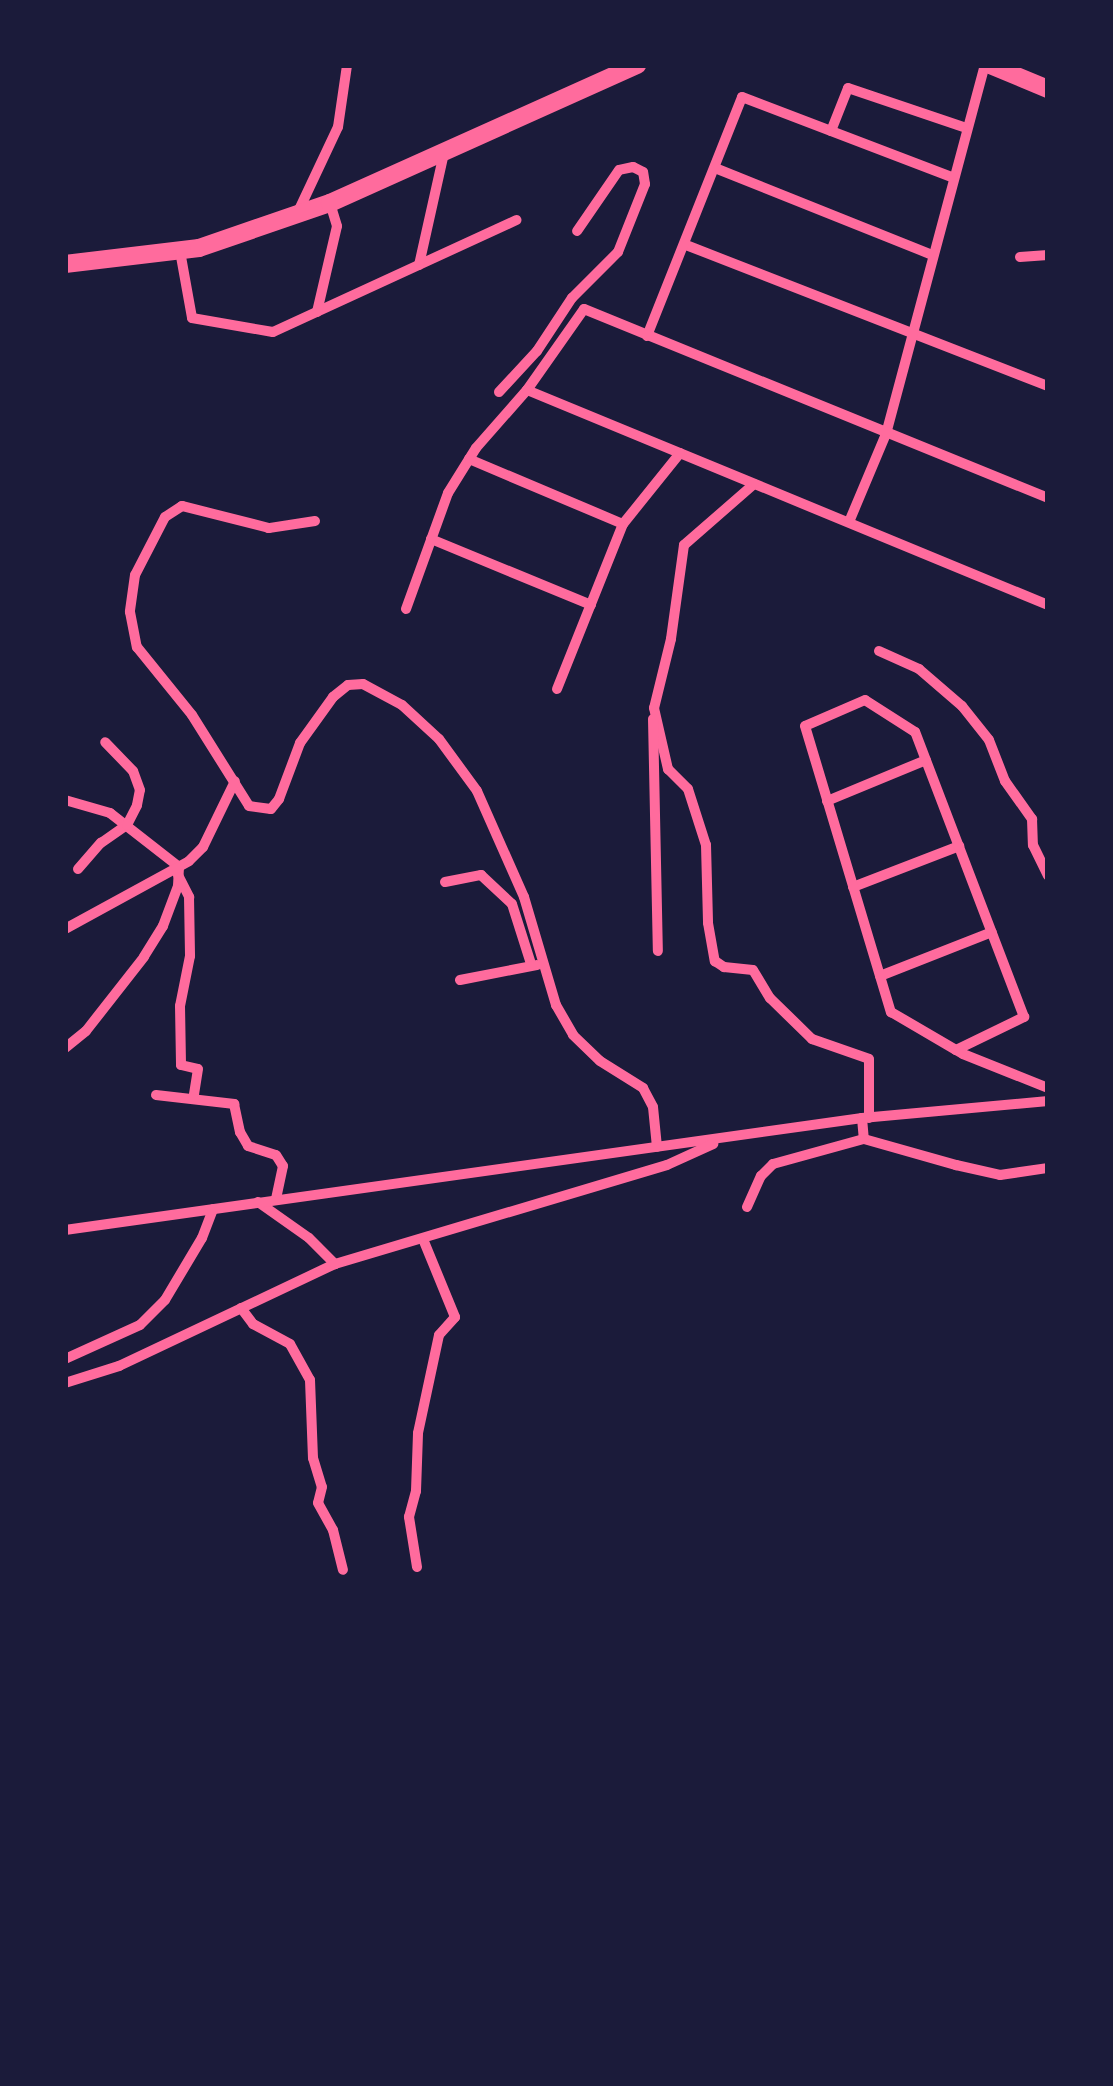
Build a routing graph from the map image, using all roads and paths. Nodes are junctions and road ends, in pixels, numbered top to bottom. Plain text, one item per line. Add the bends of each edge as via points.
1 (347, 65) edge
2 (637, 65) edge
3 (988, 65) edge
4 (1048, 89) edge
5 (966, 128) junction
6 (831, 131) junction
7 (444, 152) junction
8 (715, 168) junction
9 (952, 177) junction
10 (330, 204) junction
11 (296, 215) junction
12 (516, 220) dead end
13 (577, 231) dead end
14 (686, 245) junction
15 (180, 251) junction
16 (932, 255) junction
17 (1048, 255) edge
18 (1020, 257) dead end
19 (65, 264) edge
20 (418, 265) junction
21 (572, 298) junction
22 (584, 309) junction
23 (317, 312) junction
24 (912, 333) junction
25 (648, 336) junction
26 (1048, 386) edge
27 (527, 390) junction
28 (500, 392) dead end
29 (886, 434) junction
30 (680, 453) junction
31 (469, 459) junction
32 (754, 484) junction
33 (1048, 498) edge
34 (315, 521) dead end
35 (849, 522) junction
36 (623, 524) junction
37 (431, 540) junction
38 (590, 605) junction
39 (1048, 605) edge
40 (406, 609) dead end
41 (880, 652) dead end
42 (557, 690) dead end
43 (654, 708) junction
44 (105, 742) dead end
45 (926, 760) junction
46 (235, 781) junction
47 (65, 800) edge
48 (827, 800) junction
49 (126, 825) junction
50 (959, 846) junction
51 (78, 869) dead end
52 (178, 871) junction
53 (1048, 876) edge
54 (445, 882) dead end
55 (853, 888) junction
56 (65, 928) edge
57 (992, 932) junction
58 (658, 951) dead end
59 (536, 964) junction
60 (880, 976) junction
61 (460, 980) dead end
62 (65, 1048) edge
63 (956, 1050) junction
64 (1048, 1088) edge
65 (156, 1095) dead end
66 (193, 1099) junction
67 (1048, 1102) edge
68 (866, 1118) junction
69 (864, 1139) junction
70 (723, 1140) junction
71 (657, 1147) junction
72 (1048, 1168) edge
73 (276, 1199) junction
74 (257, 1202) junction
75 (747, 1206) dead end
76 (213, 1208) junction
77 (65, 1230) edge
78 (423, 1238) junction
79 (334, 1264) junction
80 (241, 1308) junction
81 (65, 1359) edge
82 (65, 1382) edge
83 (417, 1567) dead end
84 (343, 1570) dead end

1 - 11 street via 338,126
2 - 7 highway
3 - 4 highway
3 - 5 street
5 - 6 street via 848,88
5 - 9 street
6 - 8 street via 742,97
6 - 9 street
7 - 10 highway
7 - 20 street
8 - 14 street
8 - 16 street
9 - 16 street
10 - 11 highway
10 - 23 street via 337,226
11 - 15 highway
12 - 20 street
13 - 21 street via 619,170 633,166 643,172 645,184 618,252
14 - 24 street
14 - 25 street
15 - 19 highway
15 - 23 street via 192,318 273,332
16 - 24 street
17 - 18 street
20 - 23 street
21 - 22 street
21 - 28 street via 537,352
22 - 25 street
22 - 27 street
24 - 26 street
24 - 29 street
25 - 29 street
27 - 30 street
27 - 31 street
29 - 33 street
29 - 35 street
30 - 32 street
30 - 36 street
31 - 36 street
31 - 37 street
32 - 35 street
32 - 43 street via 684,546
34 - 46 street via 269,528 182,506 165,518 135,575 130,612 136,648
35 - 39 street
36 - 38 street
37 - 38 street
37 - 40 street
38 - 42 street
41 - 53 street via 919,669 990,740 1005,781 1032,819 1032,845
43 - 58 street
43 - 68 street via 668,770 688,789 706,845 715,961 754,970 770,998 812,1039 870,1060
44 - 49 street via 133,771 140,790
45 - 48 street
45 - 48 street via 916,732 864,700 805,726
45 - 50 street
46 - 52 street via 203,846
46 - 59 street via 249,806 271,809 300,743 348,685 363,684 402,705 439,739 476,791 524,897
47 - 49 street via 95,806
48 - 55 street
49 - 51 street
49 - 52 street
50 - 55 street
50 - 57 street
52 - 56 street
52 - 62 street via 163,926 144,957
52 - 66 street via 187,886 190,956 180,1006 180,1066 198,1069
54 - 59 street via 481,876 512,904
55 - 60 street
57 - 60 street
57 - 63 street via 1024,1017
59 - 61 street
59 - 71 street via 573,1035 643,1088 653,1107
60 - 63 street via 891,1012
63 - 64 street
65 - 66 street
66 - 73 street via 234,1104 248,1146 276,1155 283,1166
67 - 68 street
68 - 69 street
68 - 70 street
69 - 72 street via 1000,1175
69 - 75 street via 774,1164 760,1176
70 - 71 street
70 - 78 street via 666,1166
71 - 73 street
73 - 74 street
74 - 76 street
74 - 79 street
76 - 77 street
76 - 81 street via 165,1300 140,1325
78 - 79 street
78 - 83 street via 455,1317 439,1336 418,1433 409,1517
79 - 80 street
80 - 82 street via 119,1366
80 - 84 street via 254,1324 290,1344 310,1380 312,1458 322,1487 318,1503

